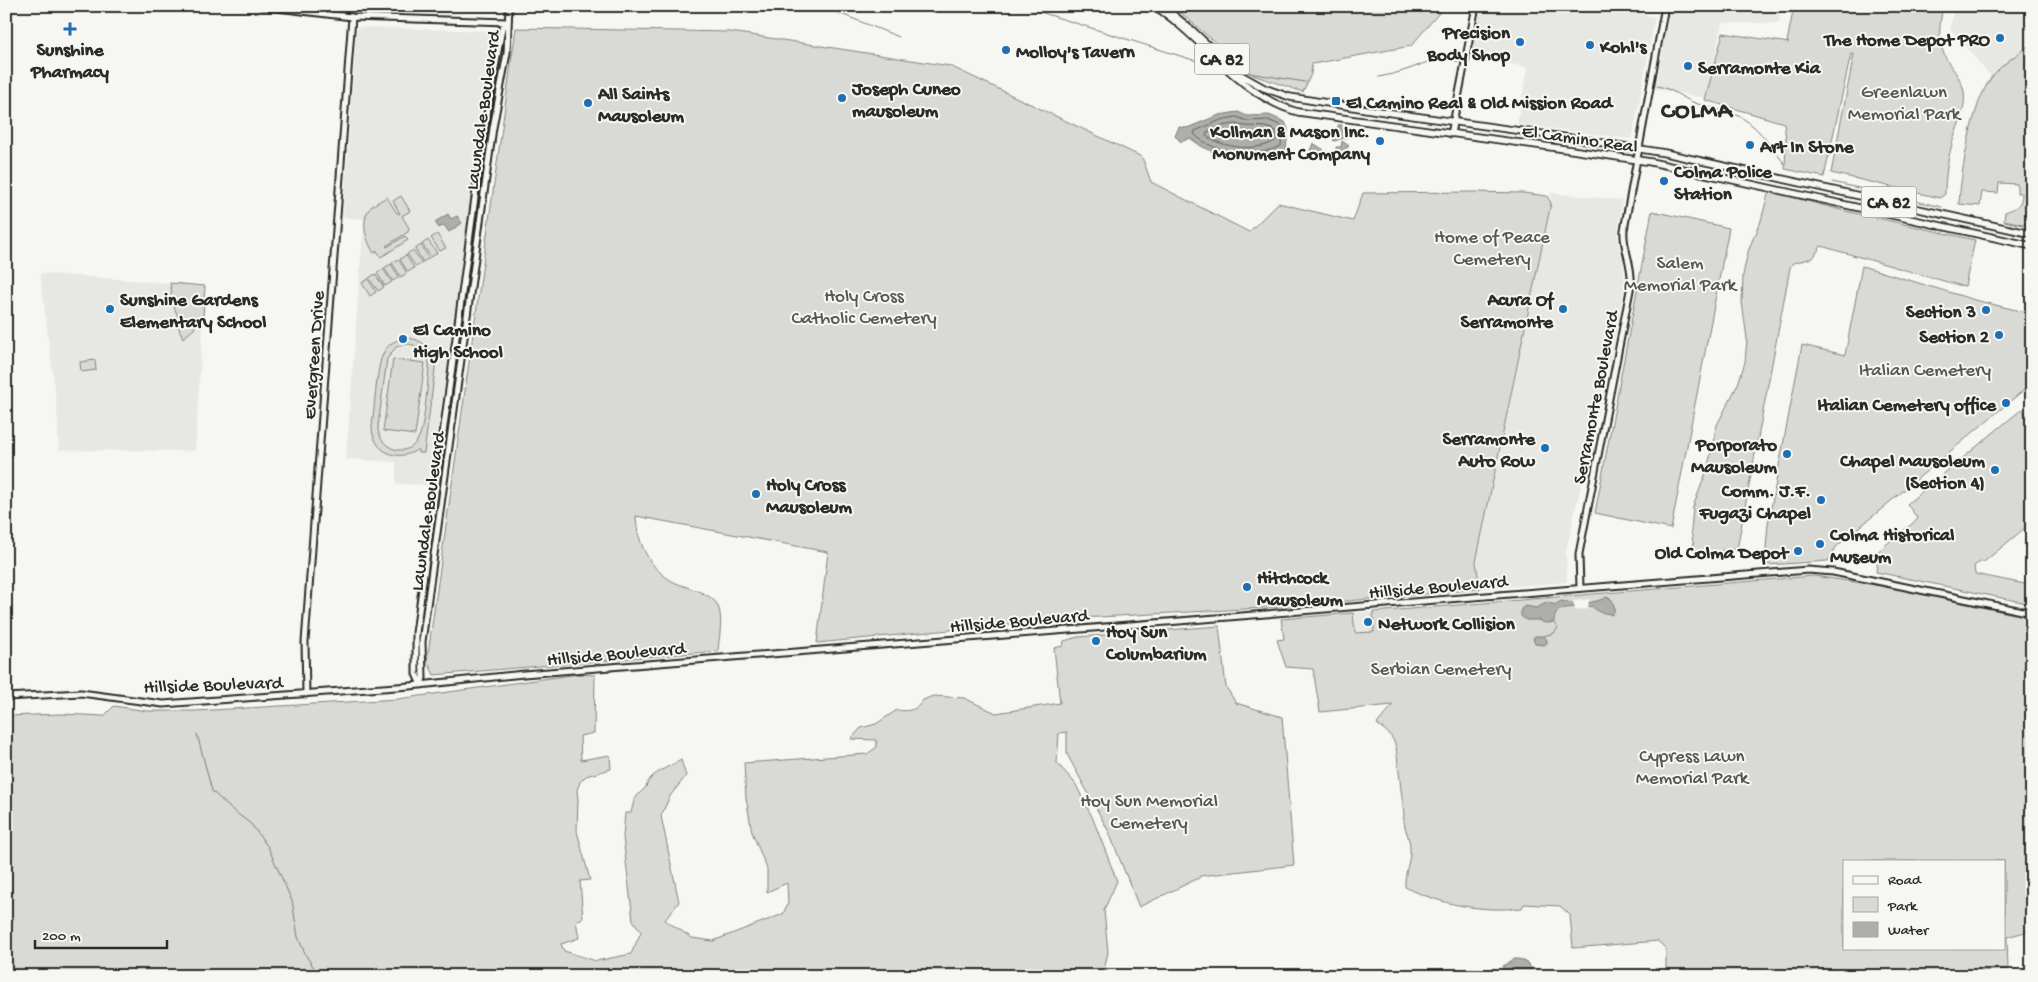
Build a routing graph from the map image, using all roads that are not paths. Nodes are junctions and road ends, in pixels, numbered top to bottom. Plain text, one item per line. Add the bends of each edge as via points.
1 (260, 6) edge
2 (509, 6) edge
3 (1154, 6) edge
4 (1163, 6) edge
5 (1476, 6) edge
6 (1665, 6) edge
7 (291, 8) edge
8 (352, 17) junction
9 (507, 22) junction
10 (1453, 122) junction
11 (1451, 134) junction
12 (1638, 148) junction
13 (1636, 160) junction
14 (2032, 234) edge
15 (2032, 246) edge
16 (1580, 588) junction
17 (2032, 613) edge
18 (421, 685) junction
19 (306, 694) junction
20 (6, 697) edge

1 - 7 main road
2 - 9 main road
3 - 11 main road, El Camino Real / CA 82 via 1190,34 1242,83 1264,98 1293,111
4 - 10 main road, El Camino Real / CA 82 via 1235,71 1268,90 1310,101
5 - 10 main road
6 - 12 main road, Serramonte Boulevard
7 - 8 main road
8 - 9 main road
8 - 19 main road, Evergreen Drive via 305,642
9 - 18 main road, Lawndale Boulevard via 507,53 493,128 422,642
9 - 18 main road, Lawndale Boulevard via 502,28 484,131 416,633 416,674
10 - 11 main road
10 - 12 main road, El Camino Real / CA 82
11 - 13 main road, El Camino Real / CA 82
12 - 13 main road, Serramonte Boulevard
12 - 14 main road, El Camino Real / CA 82
13 - 15 main road, El Camino Real / CA 82
13 - 16 main road, Serramonte Boulevard via 1623,234 1631,267 1631,285 1579,554
16 - 17 main road, Hillside Boulevard via 1821,570
16 - 18 main road, Hillside Boulevard
18 - 19 main road, Hillside Boulevard
19 - 20 main road, Hillside Boulevard via 163,704 81,693

